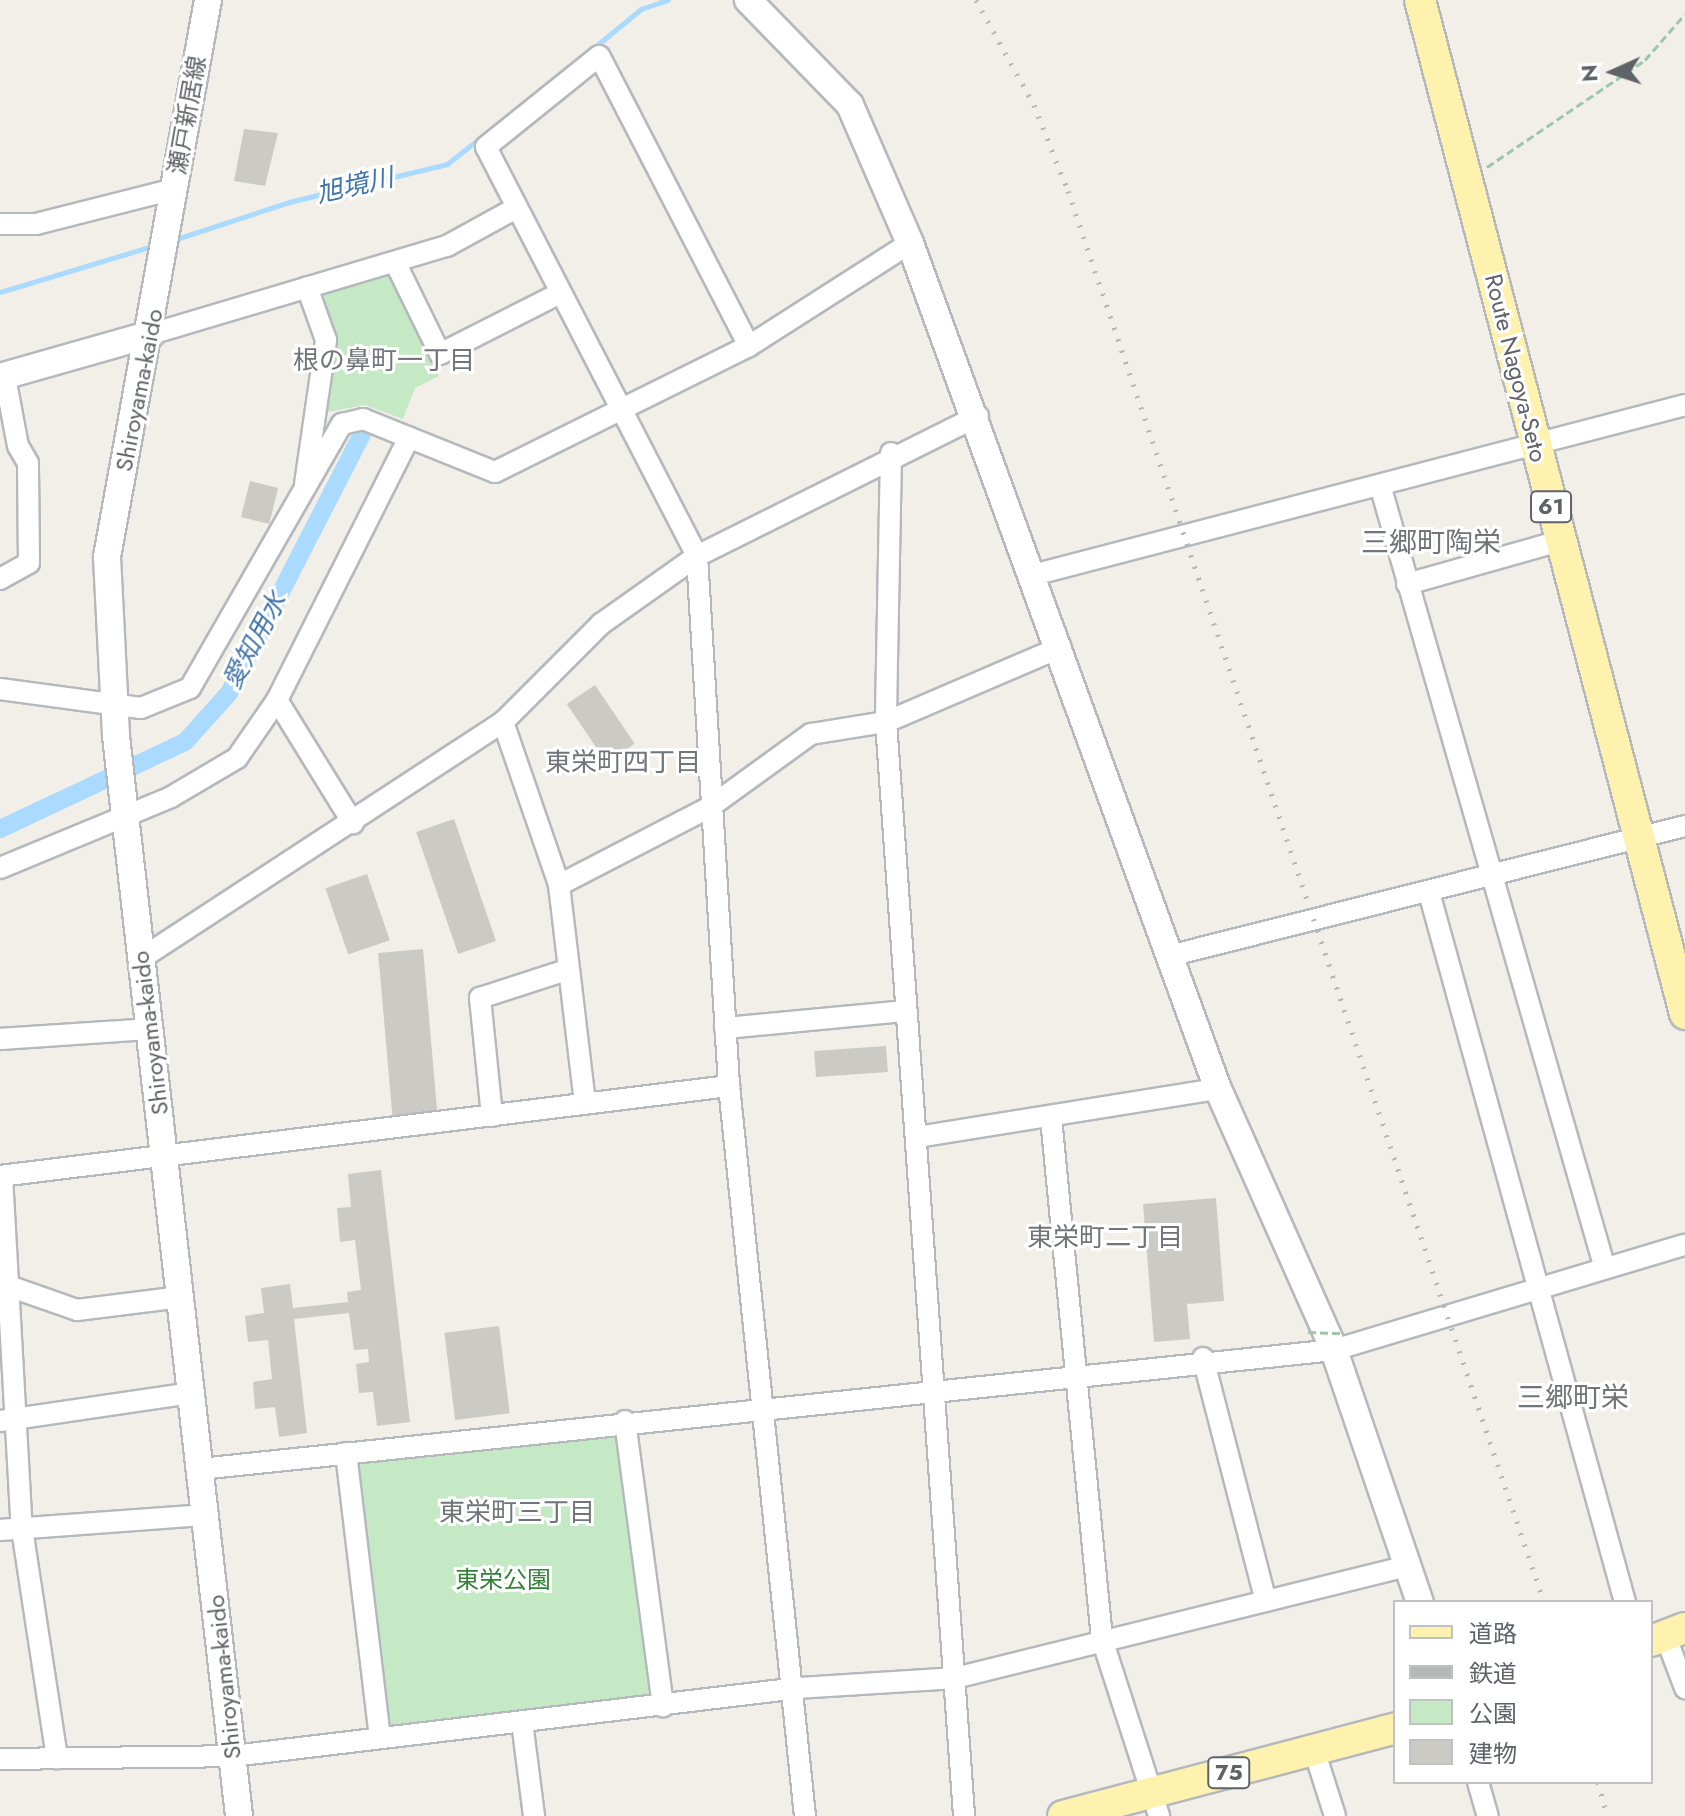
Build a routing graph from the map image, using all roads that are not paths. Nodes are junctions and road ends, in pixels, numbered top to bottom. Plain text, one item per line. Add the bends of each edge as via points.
1 (208, 0) edge
2 (748, 0) edge
3 (1420, 0) edge
4 (174, 189) junction
5 (516, 208) junction
6 (0, 224) edge
7 (166, 241) joint
8 (910, 243) junction
9 (395, 262) junction
10 (307, 287) junction
11 (560, 293) junction
12 (151, 334) junction
13 (749, 346) junction
14 (2, 377) edge
15 (1685, 405) edge
16 (618, 408) junction
17 (978, 416) junction
18 (409, 437) junction
19 (1535, 443) junction
20 (9, 447) edge
21 (891, 453) junction
22 (305, 484) junction
23 (1380, 485) junction
24 (1560, 541) junction
25 (697, 556) junction
26 (1033, 575) junction
27 (0, 579) edge
28 (1407, 584) junction
29 (1061, 647) junction
30 (0, 689) edge
31 (277, 700) junction
32 (114, 706) junction
33 (503, 722) junction
34 (886, 722) junction
35 (710, 807) junction
36 (124, 809) junction
37 (353, 823) junction
38 (1685, 826) edge
39 (1638, 839) junction
40 (0, 868) edge
41 (1498, 877) junction
42 (559, 885) junction
43 (1430, 896) junction
44 (1169, 956) junction
45 (142, 958) junction
46 (566, 970) junction
47 (904, 1011) junction
48 (1685, 1014) edge
49 (725, 1028) junction
50 (150, 1029) junction
51 (0, 1039) edge
52 (729, 1086) junction
53 (1218, 1089) junction
54 (585, 1102) junction
55 (492, 1116) junction
56 (1051, 1118) junction
57 (917, 1137) junction
58 (165, 1161) junction
59 (1, 1176) edge
60 (1685, 1245) edge
61 (1604, 1265) junction
62 (3, 1283) edge
63 (1537, 1290) junction
64 (181, 1297) junction
65 (1339, 1341) junction
66 (1203, 1358) junction
67 (1078, 1372) junction
68 (934, 1388) junction
69 (191, 1393) junction
70 (759, 1407) junction
71 (8, 1420) edge
72 (625, 1421) junction
73 (346, 1453) junction
74 (200, 1469) junction
75 (206, 1515) junction
76 (22, 1529) junction
77 (0, 1530) edge
78 (1408, 1566) junction
79 (1419, 1600) edge
80 (1624, 1600) edge
81 (1266, 1601) junction
82 (1667, 1635) edge
83 (1102, 1639) junction
84 (955, 1678) junction
85 (798, 1688) junction
86 (1685, 1688) edge
87 (663, 1706) junction
88 (522, 1722) junction
89 (1393, 1729) edge
90 (380, 1738) junction
91 (1314, 1750) junction
92 (233, 1756) junction
93 (57, 1758) junction
94 (0, 1759) edge
95 (1479, 1784) edge
96 (1156, 1805) edge
97 (239, 1816) edge
98 (534, 1816) edge
99 (805, 1816) edge
100 (964, 1816) edge
101 (1063, 1816) edge
102 (1335, 1816) edge
103 (1488, 1816) edge

1 - 4 street, 瀬戸新居線
2 - 8 street via 850,105
3 - 19 main road, Route Nagoya-Seto / 61
4 - 6 street via 36,224
4 - 7 street, 瀬戸新居線
5 - 9 street via 447,246
5 - 11 street
5 - 13 street via 486,147 599,56
7 - 12 street, Shiroyama-kaido
8 - 13 street
8 - 17 street
9 - 10 street
9 - 11 street via 440,354
10 - 12 street
10 - 22 street via 326,340
11 - 16 street
12 - 14 street
12 - 32 street, Shiroyama-kaido via 107,557
13 - 16 street
14 - 20 street
15 - 19 street
16 - 18 street via 495,472
16 - 25 street
17 - 21 street
17 - 26 street
18 - 22 street via 363,419 342,424 314,482
18 - 31 street
19 - 23 street
19 - 24 main road, Route Nagoya-Seto / 61
20 - 27 street via 28,463 29,563
21 - 25 street
21 - 34 street
22 - 32 street via 190,688 165,703
23 - 26 street
23 - 28 street
24 - 28 street
24 - 39 main road, Route Nagoya-Seto / 61
25 - 33 street via 601,624
25 - 35 street
26 - 29 street
28 - 41 street
29 - 34 street
29 - 44 street
30 - 32 street
31 - 36 street via 237,758
31 - 37 street
32 - 36 street, Shiroyama-kaido
33 - 37 street
33 - 42 street
34 - 35 street via 811,734
34 - 47 street
35 - 42 street
35 - 49 street
36 - 40 street
36 - 45 street, Shiroyama-kaido
37 - 45 street
38 - 39 street
39 - 41 street
39 - 48 main road, Route Nagoya-Seto / 61
41 - 43 street
41 - 61 street
42 - 46 street
43 - 44 street
43 - 63 street
44 - 53 street
45 - 50 street, Shiroyama-kaido
46 - 54 street
46 - 55 street via 480,998
47 - 49 street
47 - 57 street
49 - 52 street
50 - 51 street
50 - 58 street, Shiroyama-kaido
52 - 54 street
52 - 70 street
53 - 56 street
53 - 65 street
54 - 55 street
55 - 58 street
56 - 57 street
56 - 67 street
57 - 68 street
58 - 59 street
58 - 64 street, Shiroyama-kaido
59 - 62 street
60 - 61 street
61 - 63 street
62 - 64 street via 77,1310
62 - 71 street
63 - 65 street
63 - 80 street
64 - 69 street, Shiroyama-kaido
65 - 66 street
65 - 78 street
66 - 67 street
66 - 81 street
67 - 68 street
67 - 83 street
68 - 70 street
68 - 84 street
69 - 71 street
69 - 74 street, Shiroyama-kaido
70 - 72 street
70 - 85 street
71 - 76 street
72 - 73 street
72 - 87 street
73 - 74 street
73 - 90 street
74 - 75 street, Shiroyama-kaido
75 - 76 street
75 - 92 street, Shiroyama-kaido
76 - 77 street
76 - 93 street
78 - 79 street
78 - 81 street
81 - 83 street
82 - 86 street
83 - 84 street
83 - 96 street
84 - 85 street
84 - 100 street
85 - 87 street
85 - 99 street
87 - 88 street
88 - 90 street
88 - 98 street
89 - 91 main road, 75
90 - 92 street
91 - 96 main road, 75
91 - 102 street
92 - 93 street
92 - 97 street, Shiroyama-kaido
93 - 94 street
95 - 103 street
96 - 101 main road, 75

